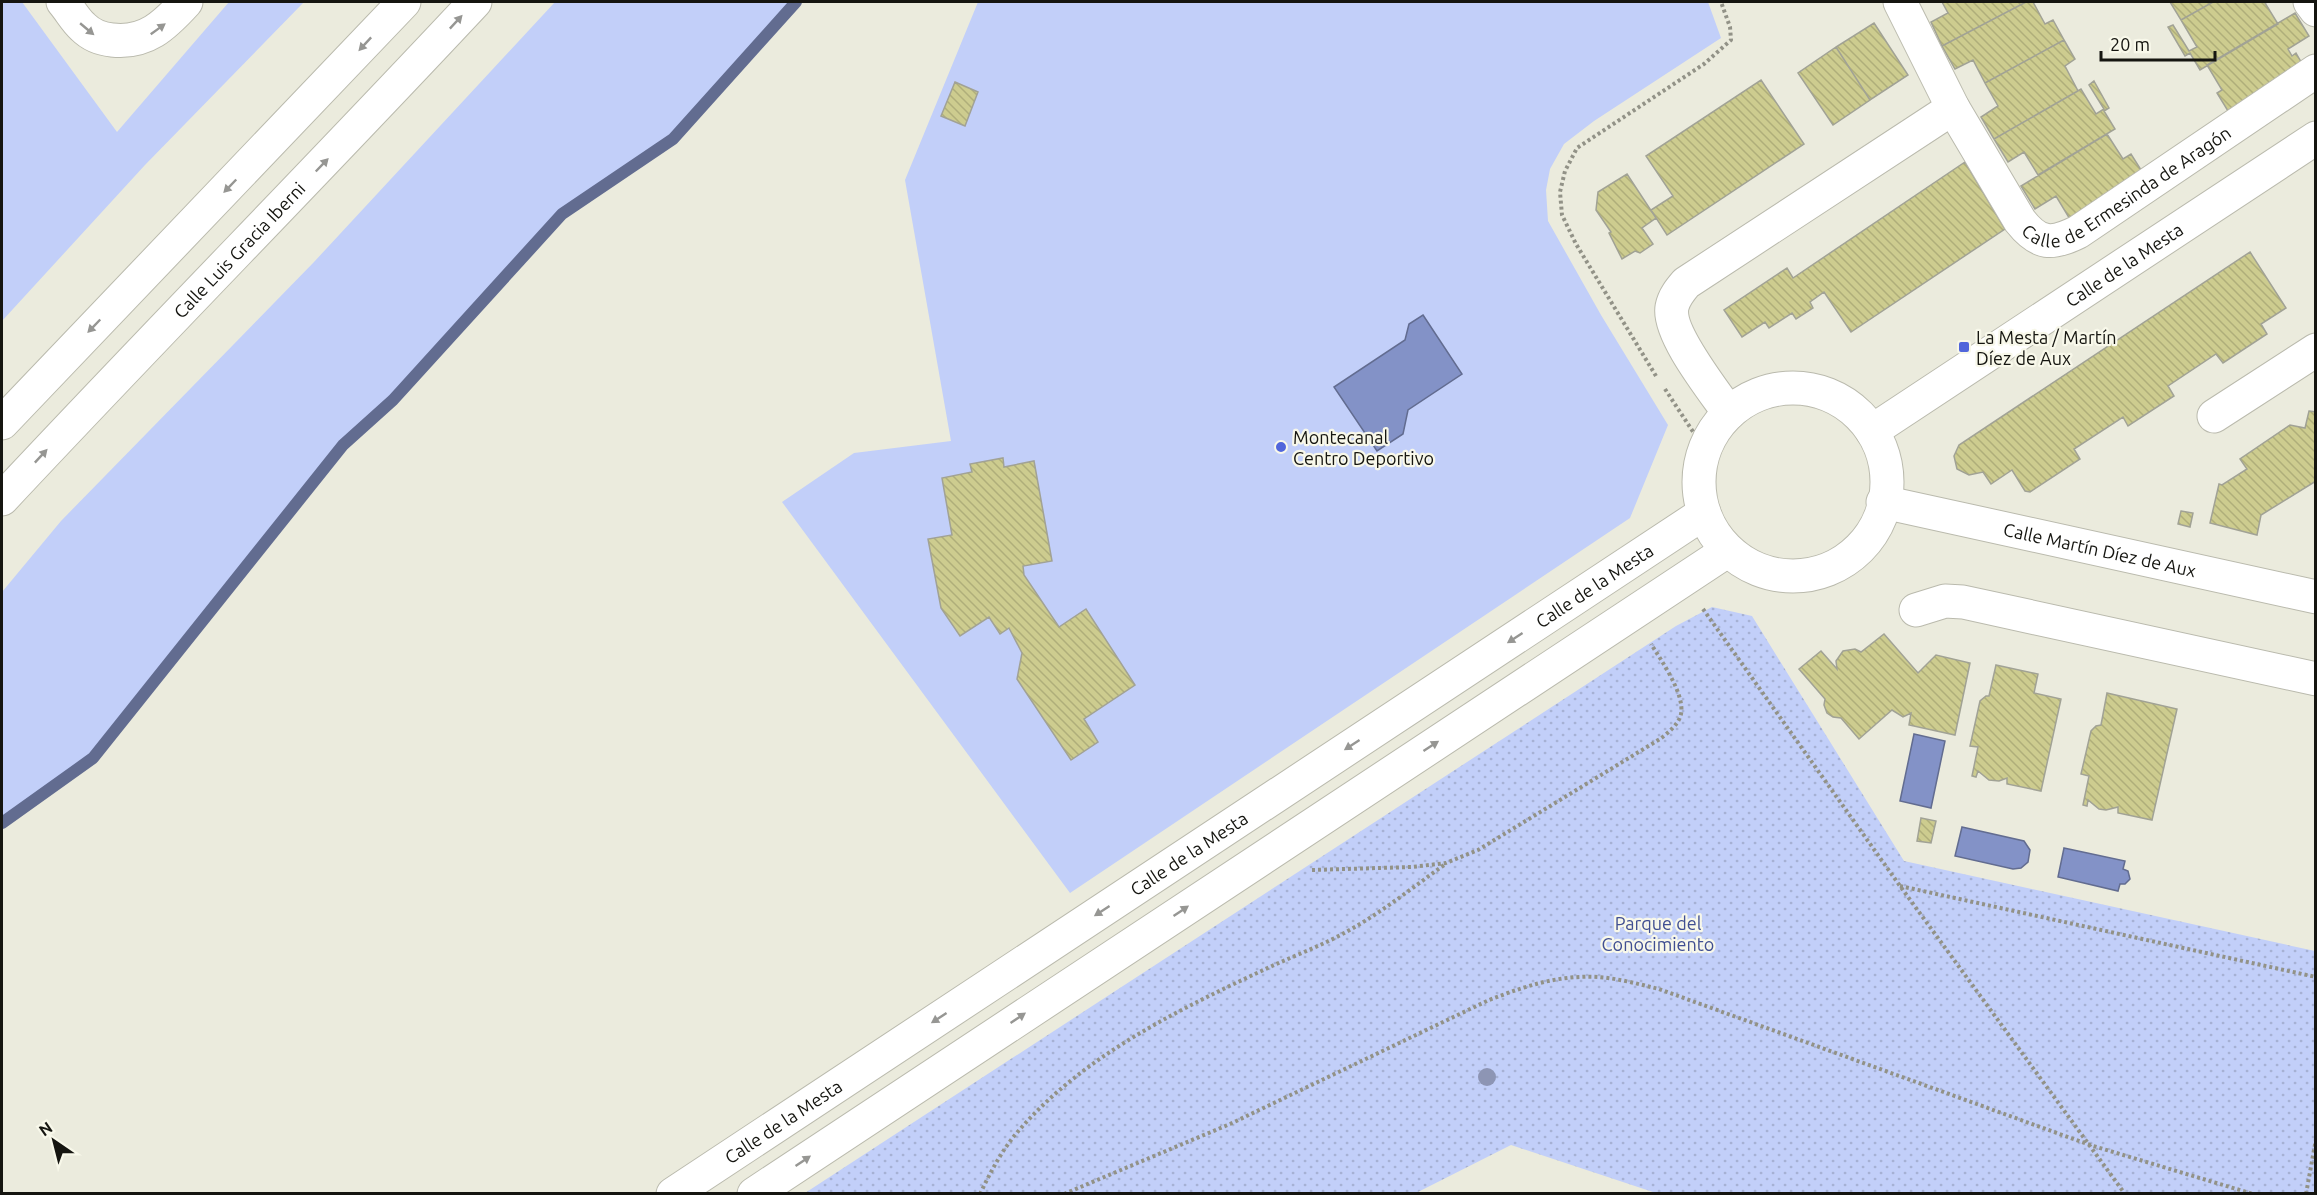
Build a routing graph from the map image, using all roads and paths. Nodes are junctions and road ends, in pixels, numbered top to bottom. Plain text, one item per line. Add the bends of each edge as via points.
1 (63, 2) edge
2 (186, 2) edge
3 (404, 2) edge
4 (475, 2) edge
5 (1721, 2) edge
6 (1900, 2) edge
7 (2310, 2) edge
8 (2316, 10) edge
9 (2316, 71) edge
10 (1953, 108) junction
11 (2316, 138) edge
12 (2316, 350) edge
13 (1729, 413) junction
14 (2214, 416) dead end
15 (2, 423) edge
16 (1872, 431) junction
17 (1705, 450) junction
18 (2, 499) edge
19 (1883, 502) junction
20 (1704, 513) junction
21 (1727, 551) junction
22 (1683, 580) junction
23 (2316, 597) edge
24 (1916, 610) dead end
25 (1633, 615) junction
26 (2316, 680) edge
27 (1446, 863) junction
28 (1308, 870) dead end
29 (1900, 886) junction
30 (2316, 977) edge
31 (2316, 1139) edge
32 (2090, 1145) junction
33 (673, 1194) edge
34 (754, 1194) edge
35 (981, 1194) edge
36 (1064, 1194) edge
37 (2125, 1194) edge
38 (2253, 1194) edge
39 (2306, 1194) edge

1 -> 2 street via 90,32 106,40 121,41 147,36
3 -> 15 street
18 -> 4 street, Calle Luis Gracia Iberni
5 - 17 path via 1731,40 1704,64 1577,148 1560,192 1562,215 1576,244
6 - 10 street, Calle de Ermesinda de Aragón
7 - 8 street
9 - 10 street, Calle de Ermesinda de Aragón via 2060,241 2032,235 2020,221
10 - 13 street via 1686,283 1677,294 1672,309 1677,335
11 - 16 street, Calle de la Mesta
12 - 14 street
13 - 16 street via 1762,393 1804,389 1835,398
13 - 17 street
16 - 19 street via 1885,465
17 - 20 street via 1699,492
19 - 21 street via 1872,533 1860,549 1827,570 1786,577 1762,572
19 - 23 street, Calle Martín Díez de Aux
20 - 21 street
20 -> 33 street, Calle de la Mesta
21 - 22 street
22 - 25 street
22 - 29 path
24 - 26 street via 1946,601 1962,602
25 - 27 path via 1681,703 1681,715 1673,728 1478,850
34 -> 25 street
27 - 28 path
27 - 35 path via 1346,932 1164,1019 1088,1068 1047,1102 1015,1136 991,1171
29 - 30 path
29 - 32 path
31 - 39 path
32 - 36 path via 1659,989 1580,976 1532,984 1489,1000 1230,1124
32 - 37 path
32 - 38 path

